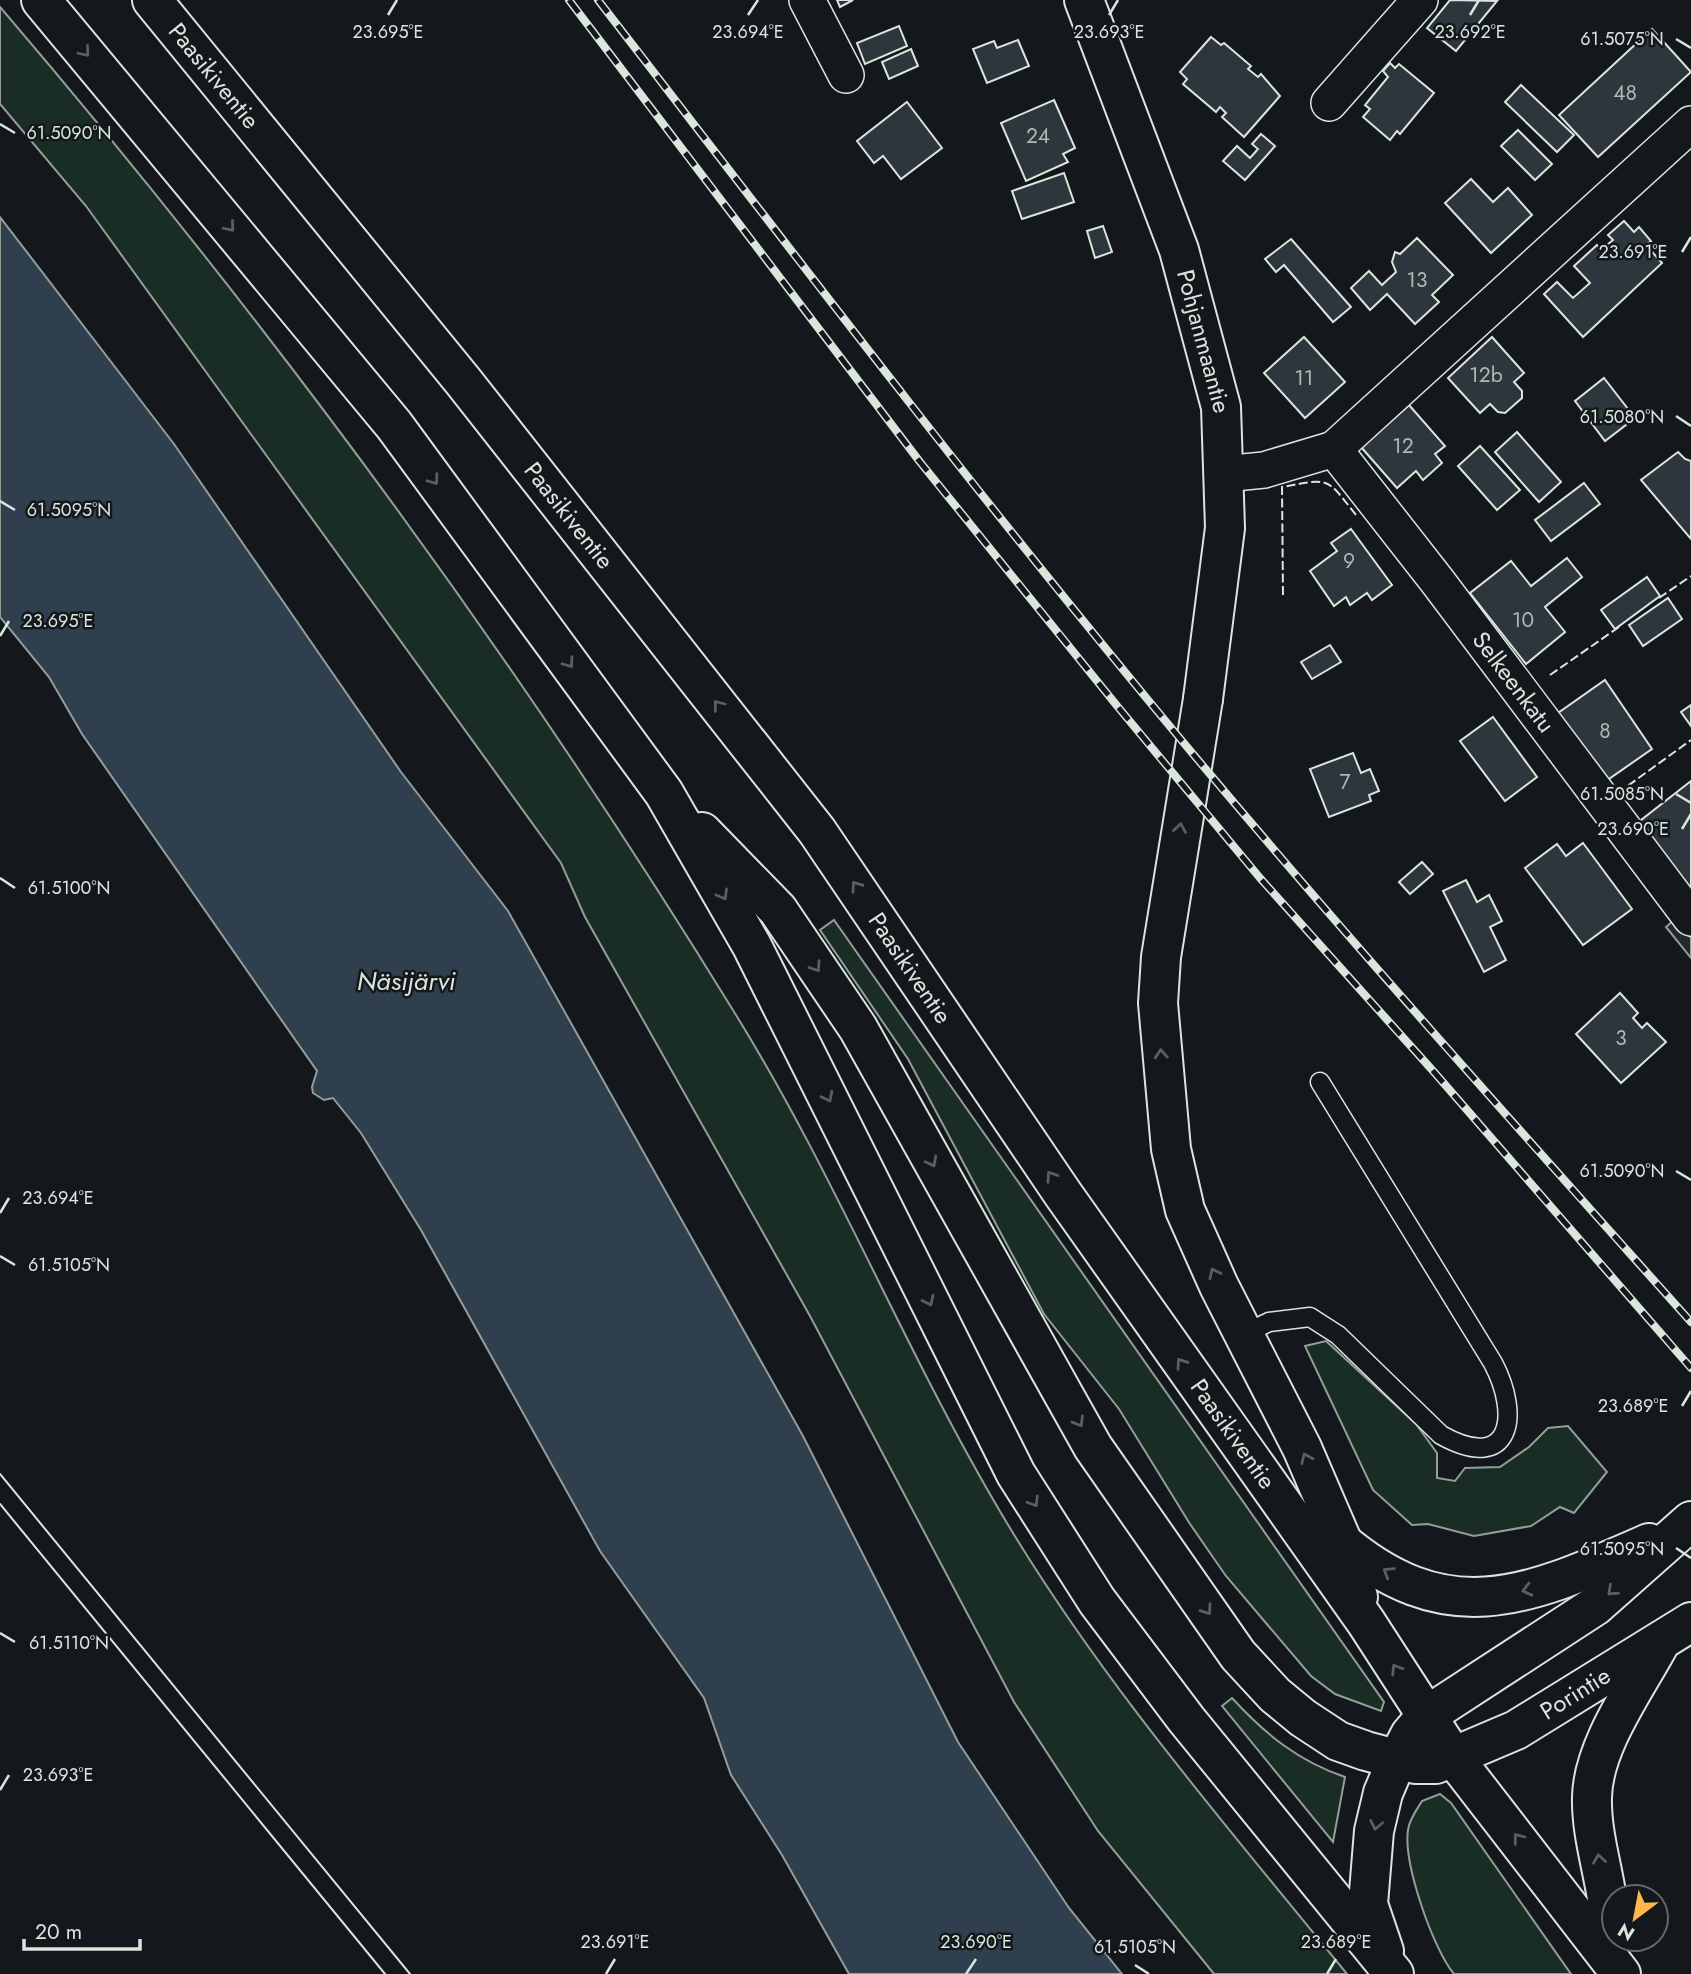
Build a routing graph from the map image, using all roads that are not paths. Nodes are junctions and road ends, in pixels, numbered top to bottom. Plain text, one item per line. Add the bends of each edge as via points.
1 (41, 0) edge
2 (152, 0) edge
3 (807, 0) edge
4 (1084, 0) edge
5 (1420, 0) edge
6 (846, 75) dead end
7 (1329, 103) dead end
8 (1691, 124) edge
9 (1334, 449) junction
10 (1224, 474) junction
11 (664, 793) junction
12 (1691, 918) edge
13 (1320, 1082) dead end
14 (1244, 1334) junction
15 (1248, 1459) junction
16 (1686, 1525) edge
17 (1343, 1543) junction
18 (1366, 1622) junction
19 (1676, 1631) edge
20 (1426, 1716) junction
21 (1454, 1758) junction
22 (1397, 1760) junction
23 (1613, 1962) edge
24 (1392, 1972) edge

1 -> 11 main road via 394,425
15 -> 2 main road, Paasikiventie via 817,831 463,381
3 - 6 street
4 - 10 main road, Pohjanmaantie via 1189,286 1221,407
5 - 7 street
8 - 9 street
9 - 10 street via 1264,470
9 - 12 street, Selkeenkatu
14 -> 10 main road, Pohjanmaantie via 1185,1210 1171,1149 1158,1003 1225,528
11 -> 22 main road, Porintie via 778,910 858,1028 1093,1447 1238,1655 1275,1695 1326,1733
11 -> 24 main road via 751,946 1017,1474 1105,1612 1236,1782
13 - 14 lane via 1493,1363 1506,1387 1508,1426 1498,1442 1483,1449 1461,1447 1441,1436 1338,1335 1310,1317 1269,1322
17 -> 14 main road, Pohjanmaantie via 1302,1448
15 - 17 main road
15 - 18 main road, Paasikiventie
16 -> 17 main road via 1532,1590 1470,1599 1401,1580
16 -> 20 main road via 1595,1606
17 - 18 main road, Pohjanmaantie
20 -> 18 main road, Paasikiventie
19 - 21 main road, Porintie via 1516,1730
23 -> 19 main road via 1592,1795 1597,1767 1608,1738
20 - 21 main road, Paasikiventie
20 - 22 main road
21 - 22 main road, Porintie via 1436,1764
23 -> 21 main road, Paasikiventie
22 -> 24 main road via 1374,1831 1368,1904

